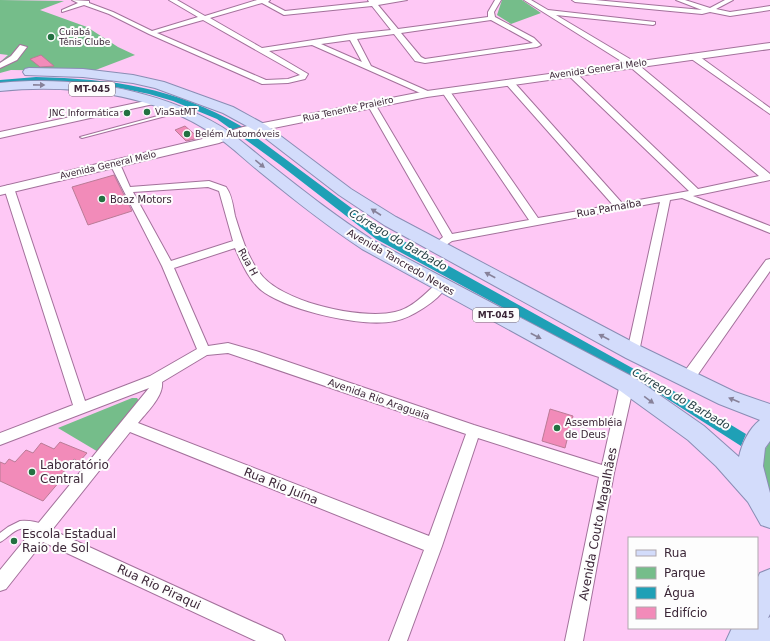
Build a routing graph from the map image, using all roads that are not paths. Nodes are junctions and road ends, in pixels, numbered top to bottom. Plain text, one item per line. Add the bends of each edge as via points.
1 (75, 0) edge
2 (92, 0) edge
3 (172, 0) edge
4 (263, 0) edge
5 (404, 0) edge
6 (498, 0) edge
7 (527, 0) edge
8 (575, 0) edge
9 (679, 0) edge
10 (730, 0) edge
11 (372, 2) edge
12 (84, 3) junction
13 (770, 8) edge
14 (710, 10) junction
15 (64, 11) dead end
16 (546, 12) junction
17 (204, 18) junction
18 (492, 18) junction
19 (653, 23) dead end
20 (395, 31) junction
21 (151, 34) junction
22 (352, 36) junction
23 (311, 42) junction
24 (23, 47) dead end
25 (768, 48) edge
26 (262, 50) junction
27 (693, 56) junction
28 (632, 64) junction
29 (0, 66) edge
30 (369, 68) junction
31 (571, 73) junction
32 (0, 74) edge
33 (509, 82) junction
34 (0, 87) edge
35 (446, 92) junction
36 (427, 94) junction
37 (155, 101) junction
38 (372, 104) junction
39 (180, 111) junction
40 (770, 112) edge
41 (260, 129) junction
42 (0, 135) edge
43 (227, 137) junction
44 (82, 138) dead end
45 (115, 164) junction
46 (769, 177) edge
47 (5, 189) edge
48 (127, 190) junction
49 (696, 192) junction
50 (683, 195) junction
51 (666, 198) junction
52 (619, 206) junction
53 (535, 222) junction
54 (770, 230) edge
55 (442, 242) junction
56 (238, 243) junction
57 (770, 263) edge
58 (168, 266) junction
59 (441, 286) junction
60 (204, 351) junction
61 (633, 352) junction
62 (687, 379) junction
63 (155, 380) junction
64 (628, 384) junction
65 (82, 409) junction
66 (770, 414) edge
67 (128, 425) junction
68 (770, 426) edge
69 (474, 431) junction
70 (0, 439) edge
71 (607, 473) junction
72 (766, 512) edge
73 (43, 531) junction
74 (0, 538) edge
75 (434, 546) junction
76 (0, 583) edge
77 (770, 583) edge
78 (758, 608) edge
79 (747, 629) edge
80 (770, 632) edge
81 (276, 641) edge
82 (398, 641) edge
83 (574, 641) edge
84 (741, 641) edge
85 (766, 641) edge

1 - 12 street
2 - 12 street
3 - 17 street
4 - 11 street via 289,13
4 - 17 street
5 - 11 street
6 - 18 street via 491,12
7 - 16 street
8 - 14 street via 693,12
9 - 14 street
10 - 14 street
11 - 20 street
12 - 15 street
12 - 21 street via 111,13
13 - 14 street via 730,14
16 - 19 street
16 - 28 street
17 - 21 street
17 - 26 street
18 - 20 street
18 - 20 street via 532,39 537,45 425,61 418,59
20 - 22 street
21 - 26 street via 265,82 297,80 304,74
22 - 23 street
22 - 30 street
23 - 26 street
23 - 30 street
24 - 29 street via 14,58
25 - 27 main road, Avenida General Melo
27 - 28 main road, Avenida General Melo
27 - 40 street
28 - 31 main road, Avenida General Melo
28 - 46 street
30 - 36 street
31 - 33 main road, Avenida General Melo
31 - 49 street
32 - 41 main road, MT-045 via 57,71 133,79 184,93 228,110
33 - 35 main road, Avenida General Melo
33 - 52 street
34 -> 37 main road, Avenida Tancredo Neves / MT-045 via 37,84 75,87
35 - 36 main road, Avenida General Melo
35 - 53 street
36 - 38 main road, Rua Tenente Praieiro
37 - 39 main road, Avenida Tancredo Neves / MT-045
37 - 42 street
38 - 41 main road, Rua Tenente Praieiro
38 - 55 street
39 - 43 main road, Avenida Tancredo Neves / MT-045
39 - 44 lane
41 - 43 main road, Rua Tenente Praieiro
55 -> 41 main road, MT-045 via 390,221 345,192
43 - 45 main road, Avenida General Melo
43 -> 59 main road, Avenida Tancredo Neves / MT-045 via 330,220 368,245
45 - 47 main road, Avenida General Melo
45 - 48 street
46 - 49 street, Rua Parnaíba
47 - 65 street
48 - 56 street, Rua H via 209,184 222,189 227,198
48 - 58 street
49 - 50 street, Rua Parnaíba
50 - 51 street, Rua Parnaíba
50 - 54 street
51 - 52 street, Rua Parnaíba
51 - 61 street
52 - 53 street, Rua Parnaíba
53 - 55 street, Rua Parnaíba
61 -> 55 main road, MT-045
56 - 58 street
56 - 59 street, Rua H via 260,282 270,291 282,298 343,315 392,317 412,311
57 - 62 street
58 - 60 street
59 -> 64 main road, Avenida Tancredo Neves / MT-045
60 - 63 street, Avenida Rio Araguaia
60 - 69 street, Avenida Rio Araguaia via 228,348 256,356
61 - 62 main road, MT-045
66 -> 62 main road, MT-045
63 - 65 street, Avenida Rio Araguaia
63 - 67 street via 156,386 152,395
64 - 71 street, Avenida Couto Magalhães
64 -> 72 main road, Avenida Tancredo Neves / MT-045 via 696,433 725,458
65 - 70 street, Avenida Rio Araguaia
67 - 73 street
67 - 75 street, Rua Rio Juína
68 - 72 main road, MT-045 via 753,445 750,467
69 - 71 street, Avenida Rio Araguaia
69 - 75 street
71 - 83 street, Avenida Couto Magalhães
73 - 74 lane via 33,524 24,524 12,527
73 - 76 street
73 - 81 street, Rua Rio Piraqui
75 - 82 street
77 - 78 main road
79 - 84 main road
80 - 85 main road

